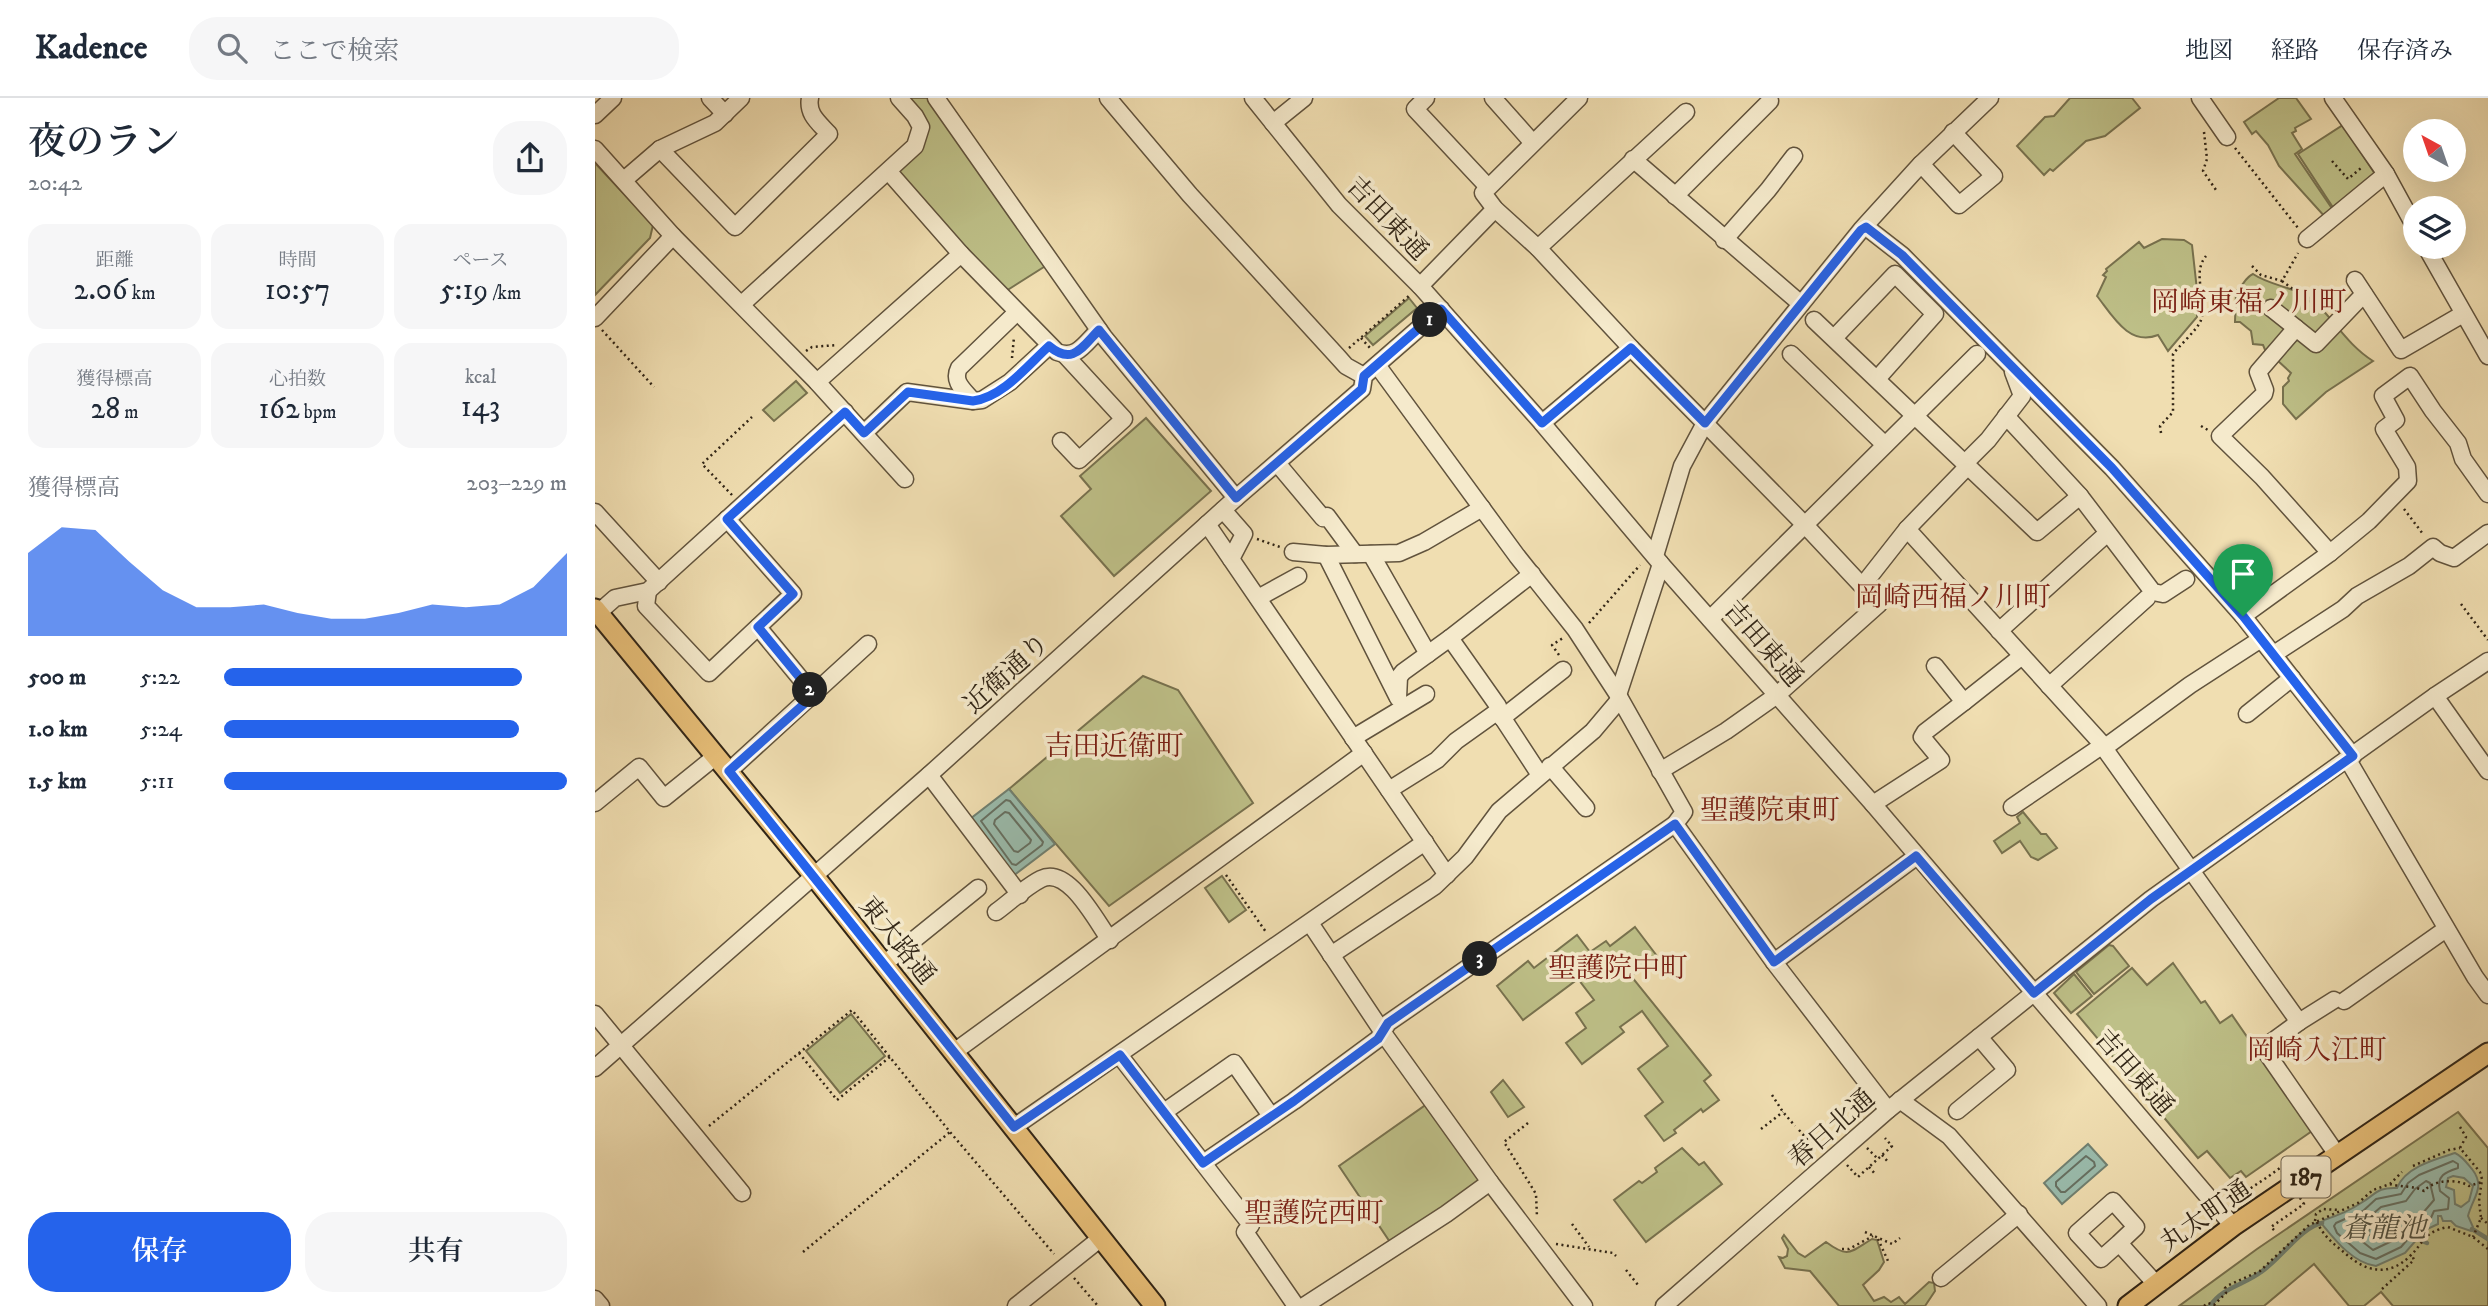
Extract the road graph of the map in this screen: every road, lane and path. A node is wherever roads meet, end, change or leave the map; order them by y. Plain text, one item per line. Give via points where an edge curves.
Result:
1 (613, 98) edge
2 (710, 98) edge
3 (741, 98) edge
4 (810, 98) edge
5 (899, 98) edge
6 (936, 98) edge
7 (1108, 98) edge
8 (1253, 98) edge
9 (1304, 98) edge
10 (1426, 98) edge
11 (1493, 98) edge
12 (1579, 98) edge
13 (1990, 98) edge
14 (2200, 98) edge
15 (2333, 98) edge
16 (1770, 101) dead end
17 (1686, 112) dead end
18 (725, 114) junction
19 (595, 115) edge
20 (1273, 123) junction
21 (1954, 132) junction
22 (2204, 134) dead end
23 (2227, 137) joint
24 (1533, 143) junction
25 (595, 149) edge
26 (660, 149) junction
27 (1794, 156) dead end
28 (2374, 157) junction
29 (1633, 159) junction
30 (2332, 161) dead end
31 (1921, 164) junction
32 (889, 172) junction
33 (2386, 174) junction
34 (624, 180) junction
35 (1488, 187) junction
36 (2216, 190) dead end
37 (1675, 196) junction
38 (2403, 205) edge
39 (1495, 209) junction
40 (1866, 227) junction
41 (673, 236) junction
42 (2307, 239) junction
43 (1724, 240) junction
44 (1538, 248) junction
45 (961, 254) junction
46 (2206, 256) dead end
47 (2433, 259) edge
48 (2252, 266) dead end
49 (2355, 280) dead end
50 (2282, 281) junction
51 (1420, 286) junction
52 (2364, 294) junction
53 (742, 304) junction
54 (1801, 304) junction
55 (2271, 308) dead end
56 (1441, 309) junction
57 (1017, 312) junction
58 (2463, 314) junction
59 (595, 320) edge
60 (1814, 320) dead end
61 (2335, 324) junction
62 (2296, 328) junction
63 (1099, 330) junction
64 (1360, 338) junction
65 (1833, 338) junction
66 (844, 345) dead end
67 (1049, 346) junction
68 (1631, 348) junction
69 (1791, 354) dead end
70 (1976, 354) dead end
71 (797, 355) dead end
72 (1066, 356) junction
73 (2488, 356) edge
74 (1338, 357) junction
75 (1374, 358) junction
76 (2010, 363) junction
77 (1364, 376) junction
78 (1877, 379) junction
79 (817, 382) junction
80 (1010, 382) junction
81 (653, 387) dead end
82 (973, 401) junction
83 (845, 412) junction
84 (1915, 415) junction
85 (2006, 416) junction
86 (752, 417) dead end
87 (1542, 423) junction
88 (1705, 423) junction
89 (864, 433) junction
90 (2161, 433) dead end
91 (1061, 441) dead end
92 (1885, 445) junction
93 (1277, 463) junction
94 (1966, 464) junction
95 (905, 479) dead end
96 (2488, 494) edge
97 (2393, 495) junction
98 (2080, 496) junction
99 (1236, 498) junction
100 (742, 505) junction
101 (1482, 508) junction
102 (1223, 510) junction
103 (595, 512) edge
104 (727, 519) junction
105 (1207, 524) junction
106 (1805, 525) junction
107 (1907, 529) junction
108 (2488, 533) edge
109 (1244, 534) junction
110 (2102, 538) dead end
111 (2433, 547) junction
112 (1293, 552) joint
113 (1363, 554) junction
114 (2330, 554) junction
115 (1326, 555) junction
116 (1656, 557) junction
117 (1231, 559) junction
118 (1532, 575) junction
119 (1298, 576) dead end
120 (2186, 579) dead end
121 (1863, 585) junction
122 (654, 587) junction
123 (1258, 598) junction
124 (2147, 598) dead end
125 (2461, 604) dead end
126 (596, 611) edge
127 (2243, 616) junction
128 (1710, 618) junction
129 (758, 627) junction
130 (1576, 631) junction
131 (1999, 631) junction
132 (1450, 638) junction
133 (2261, 639) junction
134 (2488, 640) edge
135 (869, 644) dead end
136 (1428, 654) junction
137 (2274, 654) junction
138 (2022, 656) junction
139 (2488, 661) edge
140 (1935, 666) dead end
141 (1563, 670) joint
142 (2292, 678) junction
143 (2049, 686) junction
144 (1426, 694) dead end
145 (814, 695) junction
146 (1777, 695) junction
147 (2435, 696) junction
148 (1619, 697) junction
149 (1964, 702) junction
150 (1400, 703) junction
151 (2247, 714) dead end
152 (1500, 715) junction
153 (1353, 738) junction
154 (2103, 746) junction
155 (1364, 753) junction
156 (2350, 758) junction
157 (722, 764) junction
158 (1545, 770) junction
159 (1660, 771) junction
160 (2488, 771) edge
161 (929, 775) junction
162 (1389, 790) junction
163 (595, 803) edge
164 (1873, 804) junction
165 (2012, 807) dead end
166 (1586, 808) dead end
167 (1675, 824) junction
168 (1425, 842) junction
169 (1916, 856) junction
170 (1216, 862) junction
171 (2192, 869) junction
172 (1447, 875) junction
173 (814, 876) junction
174 (978, 888) dead end
175 (1020, 895) junction
176 (996, 912) dead end
177 (1310, 923) junction
178 (2446, 929) junction
179 (1110, 940) junction
180 (1276, 946) junction
181 (1331, 955) junction
182 (1774, 962) junction
183 (884, 964) junction
184 (2487, 992) edge
185 (2034, 993) junction
186 (595, 1014) edge
187 (2299, 1022) junction
188 (1383, 1031) junction
189 (1979, 1037) junction
190 (621, 1046) junction
191 (954, 1052) junction
192 (800, 1053) junction
193 (2488, 1053) edge
194 (1120, 1055) junction
195 (890, 1057) junction
196 (595, 1068) edge
197 (1772, 1095) dead end
198 (1894, 1105) junction
199 (1957, 1111) dead end
200 (1164, 1112) junction
201 (1783, 1112) junction
202 (1271, 1116) junction
203 (1528, 1123) dead end
204 (1795, 1126) dead end
205 (1014, 1127) junction
206 (2460, 1127) dead end
207 (1761, 1129) dead end
208 (1799, 1130) dead end
209 (950, 1132) junction
210 (695, 1137) junction
211 (1885, 1138) dead end
212 (2461, 1148) junction
213 (1882, 1155) junction
214 (2338, 1156) junction
215 (1833, 1159) junction
216 (1203, 1163) junction
217 (1889, 1163) dead end
218 (2413, 1166) dead end
219 (1869, 1167) junction
220 (2402, 1172) dead end
221 (1876, 1175) dead end
222 (1490, 1182) junction
223 (2481, 1182) junction
224 (2390, 1184) junction
225 (2246, 1188) dead end
226 (742, 1194) dead end
227 (2314, 1209) dead end
228 (2339, 1210) junction
229 (2317, 1213) junction
230 (2019, 1214) junction
231 (2481, 1219) junction
232 (1537, 1222) dead end
233 (1571, 1223) dead end
234 (2317, 1223) junction
235 (2488, 1224) edge
236 (2233, 1226) junction
237 (2274, 1230) dead end
238 (1865, 1231) dead end
239 (1873, 1236) junction
240 (2473, 1236) junction
241 (1101, 1238) junction
242 (1547, 1238) dead end
243 (1878, 1238) junction
244 (1900, 1238) dead end
245 (2119, 1242) dead end
246 (1589, 1247) junction
247 (1842, 1249) dead end
248 (2488, 1249) edge
249 (803, 1252) dead end
250 (2412, 1255) junction
251 (1616, 1256) dead end
252 (1888, 1261) dead end
253 (1065, 1266) junction
254 (1626, 1270) dead end
255 (1941, 1278) dead end
256 (2155, 1283) junction
257 (1638, 1285) dead end
258 (2382, 1289) dead end
259 (595, 1299) edge
260 (601, 1306) edge
261 (1016, 1306) edge
262 (1098, 1306) edge
263 (1155, 1306) edge
264 (1296, 1306) edge
265 (1304, 1306) edge
266 (1584, 1306) edge
267 (1664, 1306) edge
268 (2098, 1306) edge
269 (2128, 1306) edge
270 (2204, 1306) edge

1 - 19 street
2 - 18 street
3 - 18 street
4 - 26 street via 809,109 829,134 735,227
5 - 32 street via 921,127 915,146
6 - 63 street
7 - 74 street
8 - 20 street, 吉田東通
9 - 20 street
10 - 35 street via 1415,108
11 - 24 street
12 - 24 street
13 - 21 street
14 - 23 street
15 - 28 street
16 - 37 street
17 - 29 street
18 - 26 street
20 - 51 street, 吉田東通 via 1339,205
21 - 31 street
21 - 31 street via 1994,176 1958,205
22 - 36 path via 2207,159 2203,170
23 - 42 path
24 - 35 street
25 - 34 street
26 - 34 street
27 - 43 street
28 - 30 path via 2348,179
28 - 33 street
29 - 37 street
29 - 44 street
31 - 40 street
32 - 45 street
32 - 53 street
33 - 38 street
33 - 42 street
34 - 41 street
35 - 39 street via 1483,193
37 - 43 street
39 - 44 street
39 - 51 street
40 - 54 street
40 - 76 street via 1902,255
41 - 53 street
41 - 59 street
42 - 50 path
43 - 54 street
44 - 68 street
45 - 57 street
45 - 79 street
46 - 90 path via 2199,270 2201,321 2173,354 2173,412 2160,426
47 - 58 street
48 - 50 path via 2261,275
49 - 52 street
50 - 61 path
51 - 56 street, 吉田東通
51 - 64 path
52 - 58 street via 2401,350
52 - 61 street
53 - 79 street
54 - 88 street
55 - 62 street
56 - 75 street, 近衛通り
56 - 87 street, 吉田東通
57 - 67 street
57 - 80 path
57 - 82 street via 955,375
58 - 73 street
59 - 81 path
60 - 65 street
61 - 62 street via 2316,344
62 - 114 street via 2257,372 2265,394 2220,436
63 - 72 street via 1073,355
63 - 99 street
64 - 74 path
64 - 75 path
65 - 78 street
65 - 78 street via 1895,274 1935,314
66 - 71 path via 812,347
67 - 72 street
67 - 80 street
68 - 87 street
68 - 88 street
69 - 92 street
70 - 84 street
72 - 91 street via 1124,419 1079,460
74 - 77 street
75 - 77 street, 近衛通り
75 - 101 street
76 - 85 street via 2022,393
76 - 127 street via 2112,468
77 - 93 street, 近衛通り via 1362,389
78 - 84 street
79 - 83 street
80 - 82 street via 990,397
82 - 89 street via 908,392
83 - 89 street
83 - 100 street
84 - 92 street
84 - 94 street
85 - 94 street
85 - 98 street
86 - 100 path via 702,464
87 - 116 street, 吉田東通
88 - 106 street
88 - 116 street via 1682,467
89 - 95 street
92 - 106 street
93 - 99 street, 近衛通り
93 - 113 street via 1323,518 1327,516
94 - 98 street via 2038,532
94 - 107 street
96 - 97 street via 2410,376 2383,396 2396,420 2384,429 2409,474
97 - 111 path
97 - 114 street
98 - 120 street via 2153,592 2163,594
99 - 102 street, 近衛通り
100 - 104 street
101 - 113 street via 1407,551
101 - 118 street
102 - 105 street, 近衛通り
102 - 109 street
103 - 122 street
104 - 122 street
104 - 129 street via 793,594
105 - 117 street
105 - 161 street, 近衛通り
106 - 121 street
106 - 128 street
107 - 121 street
107 - 131 street
108 - 111 street via 2454,558
109 - 112 path
109 - 117 street
110 - 131 street
111 - 137 street
112 - 115 street
113 - 115 street
113 - 136 street
114 - 127 street
115 - 150 street
116 - 128 street, 吉田東通
116 - 130 path
116 - 148 street
117 - 123 street
118 - 130 street
118 - 132 street
119 - 123 street
121 - 146 street via 1879,604
122 - 126 street via 615,598
122 - 129 street via 646,606 709,673
123 - 153 street
124 - 143 street
125 - 134 path
126 - 157 main road, 東大路通
127 - 133 street
128 - 146 street, 吉田東通
129 - 145 street
130 - 141 path via 1552,645 1566,665
130 - 148 street
131 - 138 street
132 - 136 street
132 - 152 street
133 - 137 street
133 - 154 street
135 - 145 street
136 - 150 street via 1399,677
137 - 142 street
138 - 143 street
138 - 149 street
139 - 147 street, 春日北通
140 - 149 street
141 - 152 street
142 - 151 street
142 - 156 street
143 - 154 street
144 - 150 street
145 - 157 street
146 - 159 street
146 - 164 street, 吉田東通
147 - 156 street, 春日北通
147 - 160 street
148 - 158 street via 1593,731
148 - 159 street
149 - 164 street via 1921,737 1941,760
150 - 153 street
152 - 158 street
152 - 162 street
153 - 155 street
154 - 165 street
154 - 171 street
155 - 162 street
155 - 170 street
156 - 171 street, 春日北通
156 - 178 street
157 - 163 street via 664,798 639,767
157 - 173 main road, 東大路通
158 - 166 street
158 - 172 street via 1499,811
159 - 167 street via 1684,812
161 - 173 street, 近衛通り
161 - 175 street
162 - 168 street
164 - 169 street, 吉田東通
167 - 182 street
167 - 188 street via 1388,1023
168 - 172 street
168 - 177 street
169 - 182 street
169 - 185 street, 吉田東通
170 - 179 street
170 - 180 path
171 - 185 street, 春日北通
171 - 187 street
172 - 181 street
173 - 183 main road, 東大路通
173 - 190 street, 近衛通り
174 - 183 street
175 - 176 street
175 - 179 street via 1042,878 1064,879
177 - 180 street
177 - 181 street
178 - 184 street
178 - 187 street
179 - 191 street
180 - 194 street
181 - 188 street
182 - 198 street
183 - 191 main road, 東大路通
185 - 189 street, 春日北通
185 - 236 street, 吉田東通
186 - 190 street
187 - 214 street via 2269,1044 2266,1052
188 - 202 street
188 - 222 street
189 - 198 street, 春日北通
189 - 199 street via 2007,1070
190 - 196 street, 近衛通り
190 - 210 street
191 - 205 main road, 東大路通
192 - 195 path via 852,1010
192 - 195 path via 837,1100
192 - 210 path
193 - 214 main road, 丸太町通 / 187
194 - 200 street
194 - 205 street
195 - 209 path
197 - 201 path
198 - 215 street, 春日北通
198 - 230 street via 1949,1136
200 - 202 street via 1234,1063
200 - 216 street
201 - 204 path
201 - 207 path
202 - 216 street
203 - 232 path via 1504,1142 1536,1194
205 - 241 main road, 東大路通
206 - 212 path via 2467,1137
208 - 215 path
209 - 249 path
209 - 253 path
210 - 226 street
211 - 213 path via 1892,1146
212 - 218 path
212 - 223 path via 2480,1172
213 - 217 path
213 - 219 path
214 - 236 main road, 丸太町通 / 187
215 - 219 path via 1858,1177
215 - 267 street, 春日北通
216 - 264 street via 1251,1225 1245,1232
219 - 221 path
220 - 224 path
222 - 265 street
222 - 266 street
223 - 224 path via 2433,1184 2424,1191
223 - 231 path
224 - 228 path
225 - 237 path, bridge via 2280,1168 2304,1204 2271,1227
227 - 229 path
228 - 229 path
228 - 234 path
229 - 234 path
230 - 255 street
230 - 268 street
231 - 235 path
231 - 240 path
233 - 246 path
234 - 250 path via 2329,1240 2368,1269 2379,1271
234 - 270 path via 2260,1271 2229,1285 2212,1304
236 - 256 main road, 丸太町通 / 187
238 - 239 path
239 - 243 path
239 - 247 path
240 - 248 path
240 - 250 path via 2448,1227 2437,1230
241 - 253 street
241 - 263 main road, 東大路通
242 - 246 path via 1556,1244
243 - 244 path via 1892,1244
243 - 252 path
245 - 256 street
246 - 251 path
250 - 258 path via 2413,1260
253 - 261 street
253 - 262 path
254 - 257 path
256 - 269 main road, 丸太町通 / 187
259 - 260 street

